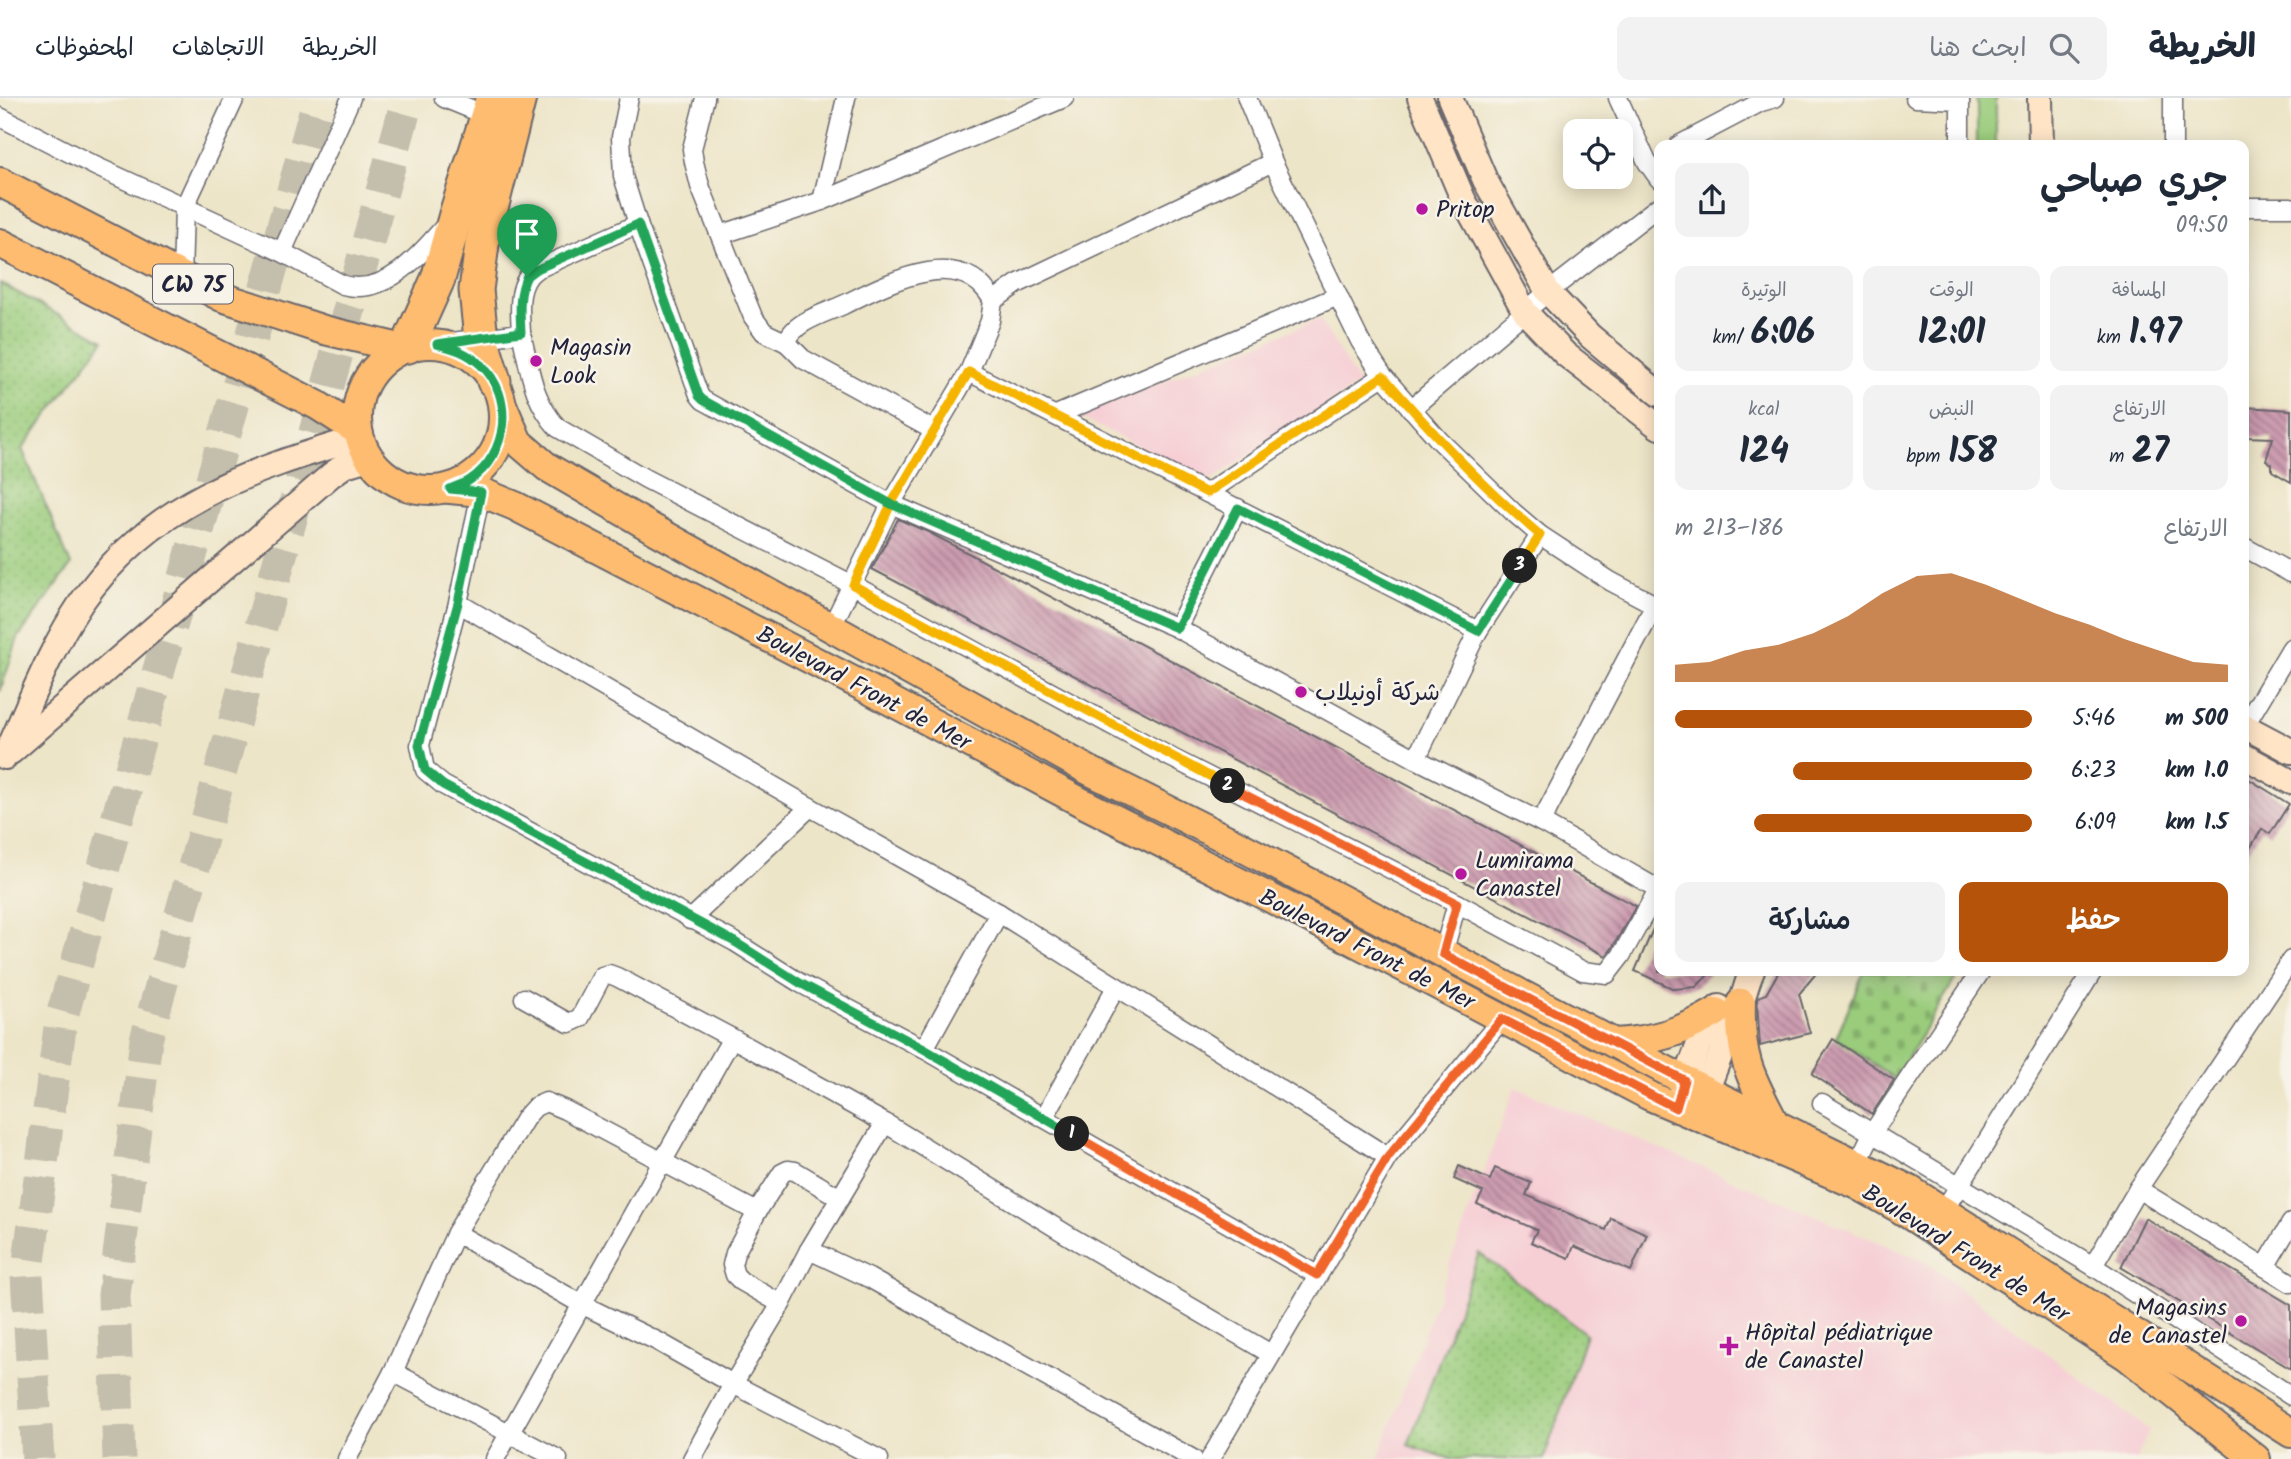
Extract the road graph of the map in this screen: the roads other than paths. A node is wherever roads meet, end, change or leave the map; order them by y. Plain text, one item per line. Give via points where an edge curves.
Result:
1 (235, 98) edge
2 (351, 98) edge
3 (444, 98) edge
4 (519, 98) edge
5 (629, 98) edge
6 (705, 98) edge
7 (846, 98) edge
8 (1063, 98) edge
9 (1247, 98) edge
10 (1419, 98) edge
11 (1450, 98) edge
12 (1618, 98) edge
13 (1775, 98) edge
14 (1915, 98) edge
15 (2040, 98) edge
16 (2173, 98) edge
17 (1960, 99) edge
18 (491, 107) edge
19 (0, 117) edge
20 (1688, 140) edge
21 (1960, 140) edge
22 (2041, 140) edge
23 (2173, 140) edge
24 (1653, 159) edge
25 (1273, 162) junction
26 (0, 182) edge
27 (822, 201) junction
28 (2249, 207) edge
29 (2291, 207) edge
30 (184, 208) junction
31 (1654, 210) edge
32 (457, 211) junction
33 (638, 224) junction
34 (720, 235) junction
35 (0, 243) edge
36 (282, 252) junction
37 (182, 278) junction
38 (1548, 292) junction
39 (1338, 296) junction
40 (993, 301) junction
41 (1525, 312) junction
42 (521, 332) junction
43 (481, 339) junction
44 (787, 343) junction
45 (415, 346) junction
46 (969, 372) junction
47 (1383, 376) junction
48 (1654, 390) edge
49 (499, 394) junction
50 (1411, 409) junction
51 (1056, 415) junction
52 (1654, 423) edge
53 (935, 431) junction
54 (362, 442) junction
55 (450, 489) junction
56 (481, 492) junction
57 (1207, 493) junction
58 (891, 504) junction
59 (1238, 508) junction
60 (1540, 535) junction
61 (2249, 550) edge
62 (2291, 573) edge
63 (853, 585) junction
64 (458, 603) junction
65 (1654, 604) edge
66 (1654, 612) edge
67 (831, 628) junction
68 (1177, 628) junction
69 (1478, 631) junction
70 (2291, 648) edge
71 (2249, 719) edge
72 (2249, 730) edge
73 (2291, 751) edge
74 (3, 759) edge
75 (1416, 759) junction
76 (2249, 759) edge
77 (2291, 782) edge
78 (810, 807) junction
79 (1541, 822) junction
80 (1654, 885) edge
81 (1654, 897) edge
82 (1457, 903) junction
83 (999, 913) junction
84 (691, 920) junction
85 (1443, 954) junction
86 (2291, 960) edge
87 (1978, 976) edge
88 (2090, 976) edge
89 (1116, 987) junction
90 (1739, 992) edge
91 (524, 998) dead end
92 (1502, 1019) junction
93 (732, 1038) junction
94 (1614, 1043) junction
95 (924, 1049) junction
96 (1695, 1086) junction
97 (1822, 1103) dead end
98 (1687, 1113) junction
99 (1044, 1118) junction
100 (1738, 1121) junction
101 (885, 1123) junction
102 (1776, 1126) junction
103 (1872, 1132) junction
104 (1388, 1157) junction
105 (663, 1162) junction
106 (1857, 1164) junction
107 (2138, 1189) junction
108 (840, 1198) junction
109 (1951, 1199) junction
110 (757, 1212) junction
111 (2291, 1223) edge
112 (456, 1233) junction
113 (809, 1250) junction
114 (2092, 1266) junction
115 (2265, 1268) junction
116 (1317, 1275) junction
117 (2291, 1283) edge
118 (781, 1304) junction
119 (583, 1305) junction
120 (1271, 1354) junction
121 (393, 1372) junction
122 (733, 1384) junction
123 (2291, 1396) edge
124 (510, 1432) junction
125 (2291, 1433) edge
126 (347, 1459) edge
127 (495, 1459) edge
128 (558, 1459) edge
129 (692, 1459) edge
130 (879, 1459) edge
131 (1193, 1459) edge
132 (1210, 1459) edge
133 (2256, 1459) edge

1 - 30 street
2 - 36 street
3 - 18 street
4 - 43 highway via 482,244 476,290
5 - 33 street via 621,158
6 - 34 street via 692,149 700,186
7 - 27 street
8 - 27 street
9 - 25 street
10 - 41 main road via 1463,199
11 - 38 main road via 1485,180
12 - 24 street
13 - 20 street
14 - 17 street
15 - 22 main road
16 - 23 street
17 - 21 street
18 - 32 highway
19 - 30 street
25 - 39 street
25 - 40 street via 1017,284
26 - 37 main road, CW 75
27 - 34 street
28 - 29 street
30 - 36 street
30 - 37 street
31 - 38 street
32 - 36 street via 400,271 364,288 343,285
32 - 45 highway
33 - 42 street via 527,276 522,285
33 - 58 street via 699,396
34 - 44 street via 753,317 764,332
35 - 54 main road via 317,405
37 - 45 main road, CW 75 via 222,298 324,330
38 - 41 street
38 - 48 main road via 1590,336
39 - 47 street
39 - 51 street
40 - 44 street via 984,286 968,275 941,271 915,275 887,283 805,323 792,331
40 - 46 street via 990,321
41 - 50 street
41 - 52 main road via 1565,354
42 - 43 street
42 - 63 street via 536,397 558,428 646,480
43 - 45 street
43 - 49 highway
44 - 53 street via 803,359
45 - 49 main road via 454,348 470,356 484,367
45 - 54 main road via 378,365 364,384 357,407
46 - 51 street
46 - 53 street
47 - 50 street
47 - 57 street
49 - 55 main road via 503,428 497,449 485,467
49 - 67 main road via 518,442 547,467
50 - 60 street
51 - 57 street
53 - 58 street
54 - 55 main road via 380,472 396,483 413,489
54 - 74 main road via 345,465
54 - 74 main road via 309,452 200,496 127,549 81,603 64,631
55 - 56 main road, Boulevard Front de Mer
56 - 64 street
56 - 92 main road, Boulevard Front de Mer
57 - 59 street
58 - 63 street
58 - 68 street
59 - 68 street
59 - 69 street
60 - 65 street
60 - 69 street
61 - 62 street
63 - 67 street
63 - 82 street via 1172,758
64 - 78 street
64 - 84 street via 419,745 425,770 443,785
66 - 79 street
67 - 85 main road via 1090,771
68 - 75 street
69 - 75 street
70 - 71 street
72 - 73 main road
75 - 79 street
76 - 77 main road
78 - 83 street
78 - 84 street
79 - 80 street
81 - 82 street via 1607,974 1583,971
82 - 85 street
83 - 89 street
83 - 95 street
84 - 95 street
85 - 94 main road
86 - 107 street
87 - 103 street
88 - 109 street
89 - 99 street
89 - 104 street
90 - 94 main road via 1698,1023 1657,1038
90 - 96 main road
90 - 102 main road via 1745,1059
91 - 93 street via 566,1023 573,1022 600,979 609,974
92 - 98 main road, Boulevard Front de Mer
92 - 104 street
93 - 101 street
93 - 105 street
94 - 96 main road
95 - 99 street
96 - 98 main road
96 - 100 main road
97 - 103 street
98 - 100 main road, Boulevard Front de Mer
99 - 116 street
100 - 102 main road
100 - 133 main road, Boulevard Front de Mer via 1930,1227 2126,1356
101 - 108 street
101 - 120 street
102 - 106 main road
103 - 106 street
103 - 109 street
104 - 116 street
105 - 110 street
105 - 112 street via 546,1102 526,1117
105 - 119 street
106 - 109 main road via 1910,1189
107 - 114 street
107 - 115 street
108 - 110 street via 788,1170
108 - 113 street
109 - 114 street
109 - 125 main road
110 - 118 street via 732,1265 741,1281
111 - 115 street
112 - 119 street
112 - 121 street
113 - 118 street
113 - 131 street via 869,1278
114 - 123 street
115 - 117 street
116 - 120 street
118 - 122 street
119 - 122 street
119 - 124 street
120 - 132 street
121 - 124 street
121 - 126 street
122 - 129 street
122 - 130 street
124 - 127 street
124 - 128 street

